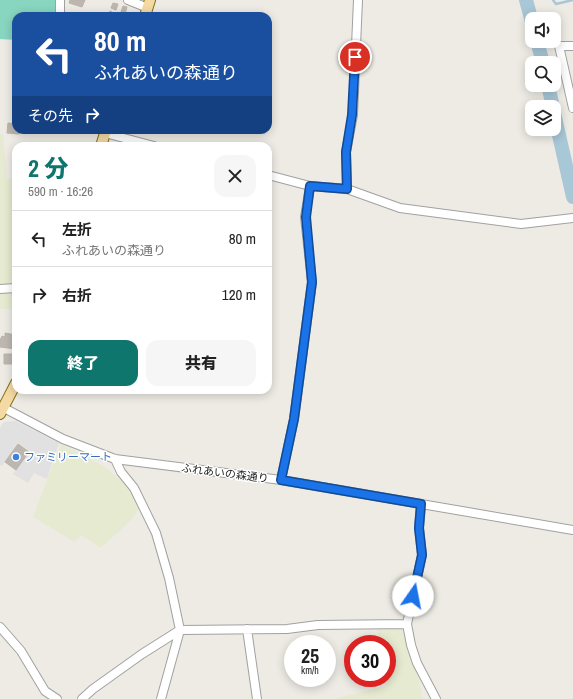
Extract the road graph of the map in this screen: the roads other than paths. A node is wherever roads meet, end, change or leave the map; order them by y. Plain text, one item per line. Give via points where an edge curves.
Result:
1 (60, 0) edge
2 (128, 0) edge
3 (358, 0) edge
4 (148, 8) edge
5 (60, 12) edge
6 (573, 46) edge
7 (570, 81) edge
8 (573, 108) edge
9 (113, 134) edge
10 (140, 142) edge
11 (272, 176) edge
12 (310, 186) junction
13 (347, 189) junction
14 (569, 219) edge
15 (12, 288) edge
16 (0, 289) edge
17 (12, 391) edge
18 (2, 411) edge
19 (115, 459) junction
20 (281, 480) junction
21 (421, 504) junction
22 (573, 530) edge
23 (407, 624) junction
24 (0, 627) edge
25 (247, 629) junction
26 (180, 630) junction
27 (57, 699) edge
28 (82, 699) edge
29 (161, 699) edge
30 (257, 699) edge
31 (436, 699) edge

1 - 5 street
2 - 4 street
3 - 13 street via 352,115 346,152
6 - 7 street via 559,46
7 - 8 street
9 - 10 street
11 - 12 street
12 - 13 street
12 - 20 street via 306,217 312,282 294,419
13 - 14 street via 400,208 521,224
15 - 16 street
17 - 18 main road
18 - 19 street, ふれあいの森通り
19 - 20 street, ふれあいの森通り
19 - 26 street via 121,472 134,488 156,533
20 - 21 street, ふれあいの森通り
21 - 22 street, ふれあいの森通り
21 - 23 street via 419,528 422,555
23 - 25 street
23 - 31 street via 416,663
24 - 27 street via 21,651 46,691
25 - 26 street
25 - 30 street
26 - 28 street via 142,654
26 - 29 street

